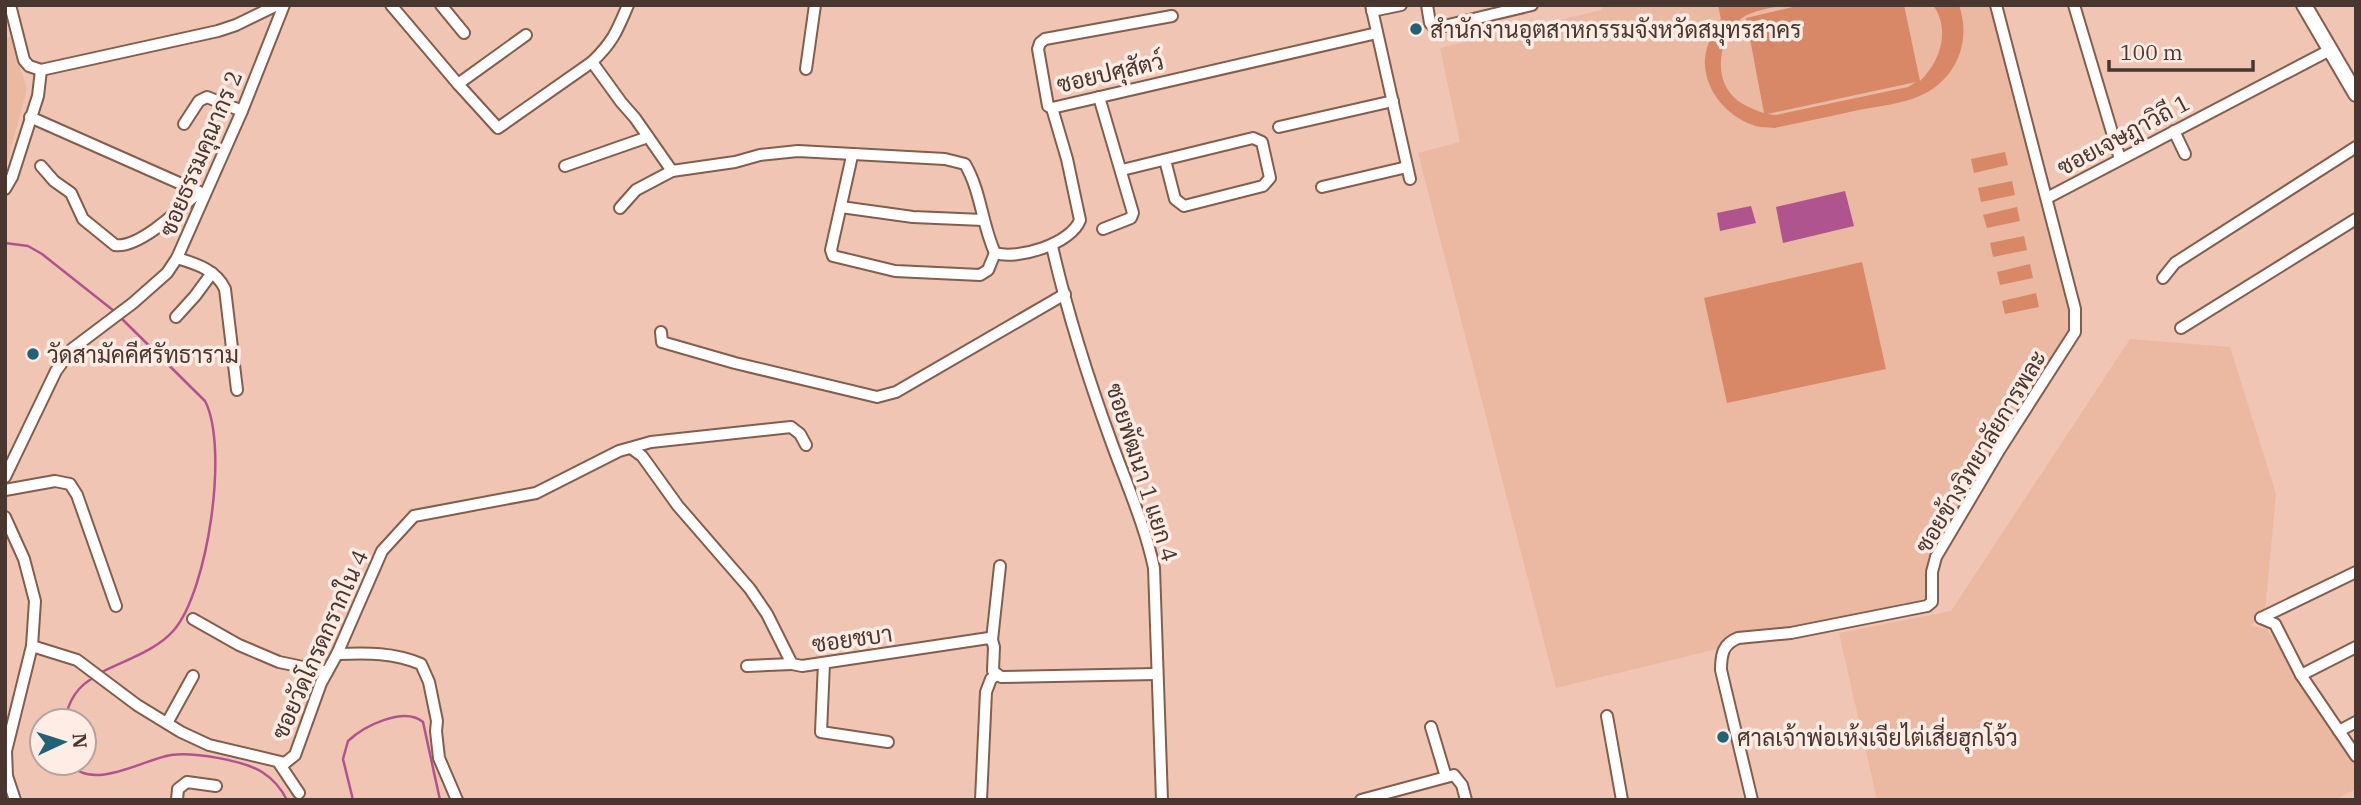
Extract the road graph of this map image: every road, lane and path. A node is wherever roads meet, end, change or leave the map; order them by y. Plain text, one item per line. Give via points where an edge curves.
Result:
1 (10, 5) edge
2 (276, 5) edge
3 (284, 5) edge
4 (391, 5) edge
5 (441, 5) edge
6 (628, 5) edge
7 (815, 5) edge
8 (1401, 5) edge
9 (1427, 5) edge
10 (1532, 5) edge
11 (1997, 5) edge
12 (2074, 5) edge
13 (2304, 5) edge
14 (1371, 8) edge
15 (1172, 16) dead end
16 (464, 33) dead end
17 (1377, 33) junction
18 (526, 35) dead end
19 (2330, 50) junction
20 (592, 62) junction
21 (806, 69) dead end
22 (41, 70) junction
23 (457, 84) junction
24 (2356, 94) edge
25 (1099, 97) junction
26 (1393, 101) junction
27 (1052, 108) junction
28 (242, 111) junction
29 (30, 117) junction
30 (184, 124) dead end
31 (1279, 127) dead end
32 (2174, 131) junction
33 (648, 137) junction
34 (2356, 147) edge
35 (2185, 154) dead end
36 (852, 156) junction
37 (2120, 159) junction
38 (1165, 160) junction
39 (41, 166) dead end
40 (565, 166) dead end
41 (1407, 167) junction
42 (1122, 170) junction
43 (672, 171) junction
44 (1410, 179) dead end
45 (1322, 187) dead end
46 (5, 189) edge
47 (202, 193) junction
48 (2047, 198) junction
49 (841, 207) junction
50 (620, 208) dead end
51 (2356, 219) edge
52 (983, 220) junction
53 (1103, 229) dead end
54 (1052, 246) junction
55 (995, 253) junction
56 (177, 258) junction
57 (212, 273) junction
58 (2163, 278) dead end
59 (1065, 294) junction
60 (176, 317) dead end
61 (2181, 328) dead end
62 (661, 332) dead end
63 (237, 390) dead end
64 (806, 445) dead end
65 (632, 447) junction
66 (5, 477) edge
67 (5, 490) edge
68 (5, 517) edge
69 (1000, 566) dead end
70 (2356, 572) edge
71 (116, 606) dead end
72 (193, 619) dead end
73 (992, 640) junction
74 (32, 646) junction
75 (2356, 647) edge
76 (337, 654) junction
77 (824, 663) junction
78 (792, 664) junction
79 (747, 666) dead end
80 (327, 672) junction
81 (1156, 674) junction
82 (996, 675) junction
83 (2301, 675) junction
84 (193, 676) dead end
85 (1607, 716) dead end
86 (2356, 722) edge
87 (167, 723) junction
88 (9, 725) edge
89 (1431, 727) dead end
90 (2339, 731) junction
91 (888, 742) dead end
92 (2356, 756) edge
93 (279, 763) junction
94 (1446, 777) junction
95 (216, 786) dead end
96 (299, 793) dead end
97 (15, 800) edge
98 (177, 800) edge
99 (457, 800) edge
100 (981, 800) edge
101 (1162, 800) edge
102 (1361, 800) edge
103 (1466, 800) edge
104 (1622, 800) edge
105 (1752, 800) edge

1 - 22 street via 24,60
2 - 22 street via 218,31
3 - 28 street, ซอยธรรมคุณากร 2
4 - 23 street
5 - 16 street
6 - 20 street via 611,44
7 - 21 street
8 - 14 street
9 - 10 street via 1434,27
11 - 48 street, ซอยข้างวิทยาลัยการพละ
12 - 37 street
13 - 19 street
14 - 17 street
15 - 27 street, ซอยปศุสัตว์ via 1045,39 1038,49 1045,102
17 - 25 street, ซอยปศุสัตว์
17 - 26 street
18 - 23 street
19 - 24 street
19 - 32 street, ซอยเจษฎาวิถี 1
20 - 23 street via 498,128
20 - 33 street
22 - 29 street
25 - 27 street, ซอยปศุสัตว์
25 - 42 street
26 - 31 street
26 - 41 street
27 - 54 street via 1080,220 1070,235
28 - 30 street via 207,97
28 - 47 street, ซอยธรรมคุณากร 2
29 - 46 street
29 - 47 street
32 - 35 street
32 - 37 street, ซอยเจษฎาวิถี 1
33 - 40 street
33 - 43 street
34 - 58 street via 2175,263
36 - 43 street via 798,151
36 - 49 street
36 - 52 street via 946,159 965,164
37 - 48 street, ซอยเจษฎาวิถี 1
38 - 38 street via 1175,199 1184,206 1264,186 1270,178 1259,139
38 - 42 street
39 - 47 street via 71,193 83,219 115,245 144,236
41 - 44 street
41 - 45 street
42 - 53 street via 1133,213
43 - 50 street via 636,190
47 - 56 street, ซอยธรรมคุณากร 2
48 - 105 street, ซอยข้างวิทยาลัยการพละ via 2075,309 2075,332 1937,557 1931,602 1791,633 1738,638 1724,648 1721,670
49 - 52 street
49 - 55 street via 831,250 838,259 895,271 980,275 988,270
51 - 61 street
52 - 55 street
54 - 55 street via 1003,256
54 - 59 street, ซอยพัฒนา 1 แยก 4
56 - 57 street
56 - 66 street, ซอยธรรมคุณากร 2 via 133,303 72,349 56,371
57 - 60 street
57 - 63 street via 225,289
59 - 62 street via 895,392 877,397 662,342
59 - 81 street, ซอยพัฒนา 1 แยก 4 via 1151,555
64 - 65 street, ซอยวัดโกรดกรากใน 4 via 791,427
65 - 76 street, ซอยวัดโกรดกรากใน 4 via 536,493 414,516 382,551
65 - 78 street, ซอยชบา via 750,589
67 - 71 street via 55,481 70,484
68 - 74 street via 32,586
69 - 73 street
70 - 83 street via 2261,618 2274,624
72 - 80 street via 279,662
73 - 77 street, ซอยชบา
73 - 82 street
74 - 87 street, ซอยวัดโกรดกรากใน 4 via 77,660
74 - 88 street
75 - 83 street
76 - 80 street, ซอยวัดโกรดกรากใน 4
76 - 99 street via 386,654 421,664 437,721 439,758
77 - 78 street, ซอยชบา
77 - 91 street via 821,732
78 - 79 street
80 - 93 street, ซอยวัดโกรดกรากใน 4 via 295,755
81 - 82 street
81 - 101 street, ซอยพัฒนา 1 แยก 4
82 - 100 street via 986,692
83 - 90 street
84 - 87 street
85 - 104 street
86 - 90 street
87 - 93 street, ซอยวัดโกรดกรากใน 4 via 209,745
88 - 97 street via 6,766
89 - 94 street
90 - 92 street
93 - 96 street
94 - 102 street
94 - 103 street via 1458,779
95 - 98 street via 187,782 178,789

